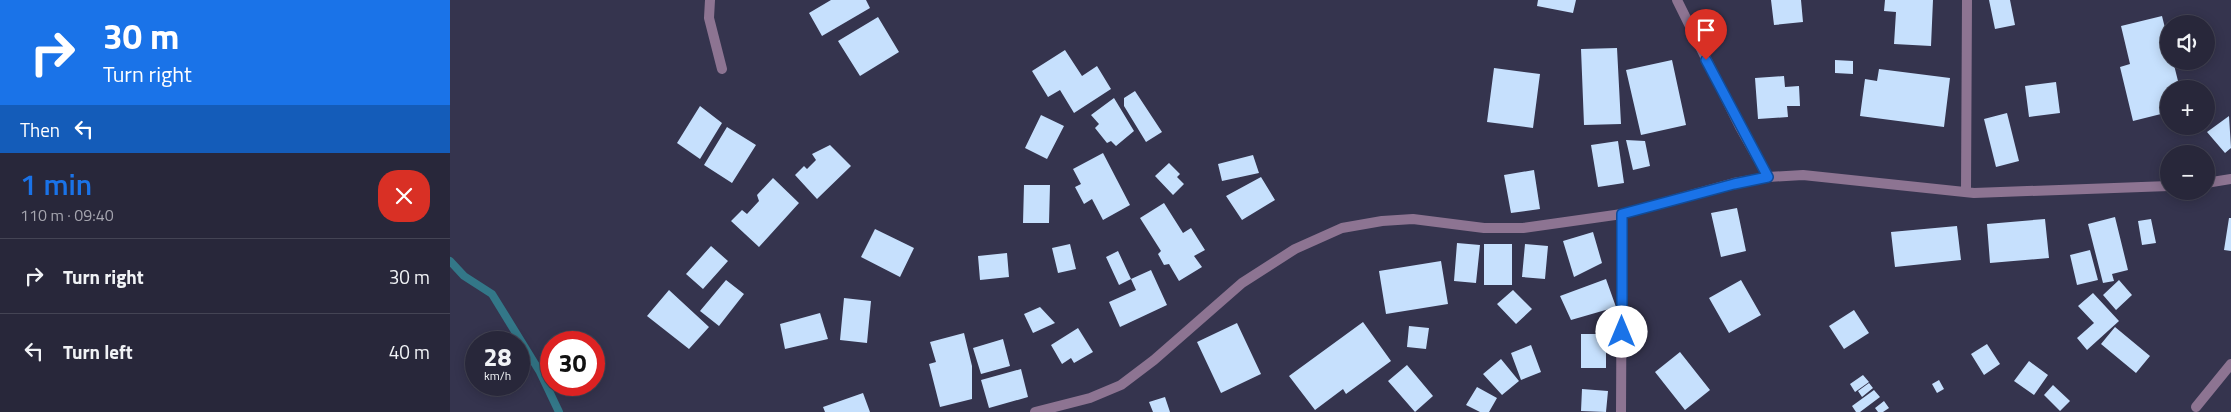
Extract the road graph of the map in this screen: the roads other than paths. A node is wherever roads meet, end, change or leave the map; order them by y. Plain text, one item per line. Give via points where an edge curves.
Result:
1 (710, 0) edge
2 (1677, 0) edge
3 (1967, 0) edge
4 (722, 69) dead end
5 (1768, 177) junction
6 (2231, 179) edge
7 (2215, 182) edge
8 (2160, 186) edge
9 (1966, 192) junction
10 (1622, 214) junction
11 (2231, 364) edge
12 (2196, 407) dead end
13 (1035, 412) edge
14 (1621, 412) edge

1 - 4 street via 709,18
2 - 5 street
3 - 9 street
5 - 9 street via 1803,175
5 - 10 street
6 - 7 street
8 - 9 street
10 - 13 street via 1523,228 1484,228 1414,219 1342,228 1295,249 1242,283 1121,385 1090,398
10 - 14 street
11 - 12 street

